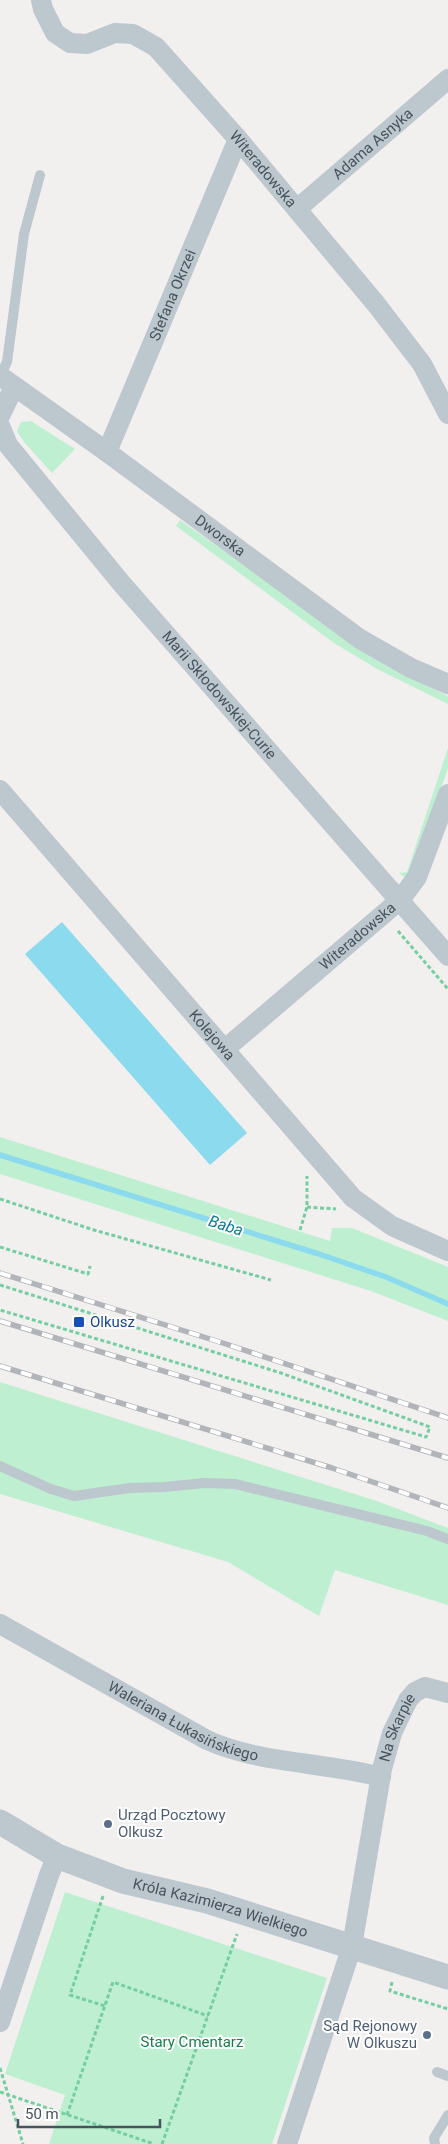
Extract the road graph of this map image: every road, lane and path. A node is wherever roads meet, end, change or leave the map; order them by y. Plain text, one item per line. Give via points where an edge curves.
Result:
1 (41, 0) edge
2 (448, 79) edge
3 (238, 139) junction
4 (40, 175) dead end
5 (297, 209) junction
6 (5, 380) edge
7 (448, 414) edge
8 (0, 416) edge
9 (0, 426) edge
10 (107, 452) junction
11 (448, 684) edge
12 (0, 790) edge
13 (448, 794) edge
14 (400, 900) junction
15 (398, 931) dead end
16 (448, 956) edge
17 (448, 989) edge
18 (225, 1049) junction
19 (308, 1145) junction
20 (0, 1199) edge
21 (300, 1230) dead end
22 (0, 1247) edge
23 (448, 1251) edge
24 (90, 1266) dead end
25 (271, 1280) dead end
26 (0, 1285) edge
27 (0, 1310) edge
28 (0, 1466) edge
29 (448, 1539) edge
30 (0, 1624) edge
31 (448, 1693) edge
32 (382, 1773) junction
33 (0, 1822) edge
34 (57, 1856) junction
35 (104, 1894) dead end
36 (237, 1934) dead end
37 (352, 1946) junction
38 (448, 1976) edge
39 (394, 1977) dead end
40 (105, 2006) junction
41 (448, 2009) edge
42 (208, 2016) junction
43 (0, 2022) edge
44 (0, 2068) edge
45 (436, 2072) dead end
46 (448, 2076) edge
47 (0, 2092) edge
48 (6, 2094) junction
49 (67, 2115) junction
50 (448, 2115) edge
51 (23, 2144) edge
52 (154, 2144) edge
53 (162, 2144) edge
54 (287, 2144) edge
55 (436, 2144) edge

1 - 3 street, Witeradowska via 54,33 70,43 87,44 115,33 133,34 156,47
2 - 5 street, Adama Asnyka
3 - 5 street, Witeradowska
3 - 10 street, Stefana Okrzei
4 - 6 lane via 24,234
5 - 7 street, Witeradowska via 422,364
6 - 8 street
6 - 10 street, Dworska
9 - 14 street, Marii Skłodowskiej-Curie via 8,445 122,584
10 - 11 street, Dworska via 360,639 411,668
12 - 18 street, Kolejowa
13 - 14 street, Witeradowska via 417,877
14 - 16 street, Marii Skłodowskiej-Curie
14 - 18 street, Witeradowska
15 - 17 path
18 - 19 street, Kolejowa
19 - 21 path via 307,1207
19 - 23 street, Kolejowa via 353,1198 392,1226
20 - 25 path via 94,1230
22 - 24 path via 88,1274
26 - 27 path via 273,1370 430,1427 426,1438
28 - 29 lane via 74,1496 130,1488 235,1484
30 - 32 street, Waleriana Łukasińskiego via 227,1749
31 - 32 street, Na Skarpie via 425,1687 408,1700 392,1733
32 - 37 street
33 - 34 street, Króla Kazimierza Wielkiego
34 - 37 street, Króla Kazimierza Wielkiego via 123,1881 207,1901
34 - 43 street
35 - 40 path via 70,1995
36 - 42 path
37 - 38 street, Króla Kazimierza Wielkiego
37 - 54 street
39 - 41 path via 390,1990
40 - 42 path via 114,1982
40 - 49 path
42 - 53 path
44 - 48 path
45 - 46 lane
47 - 48 path
48 - 49 path
48 - 51 path
49 - 52 path
50 - 55 lane via 434,2138

